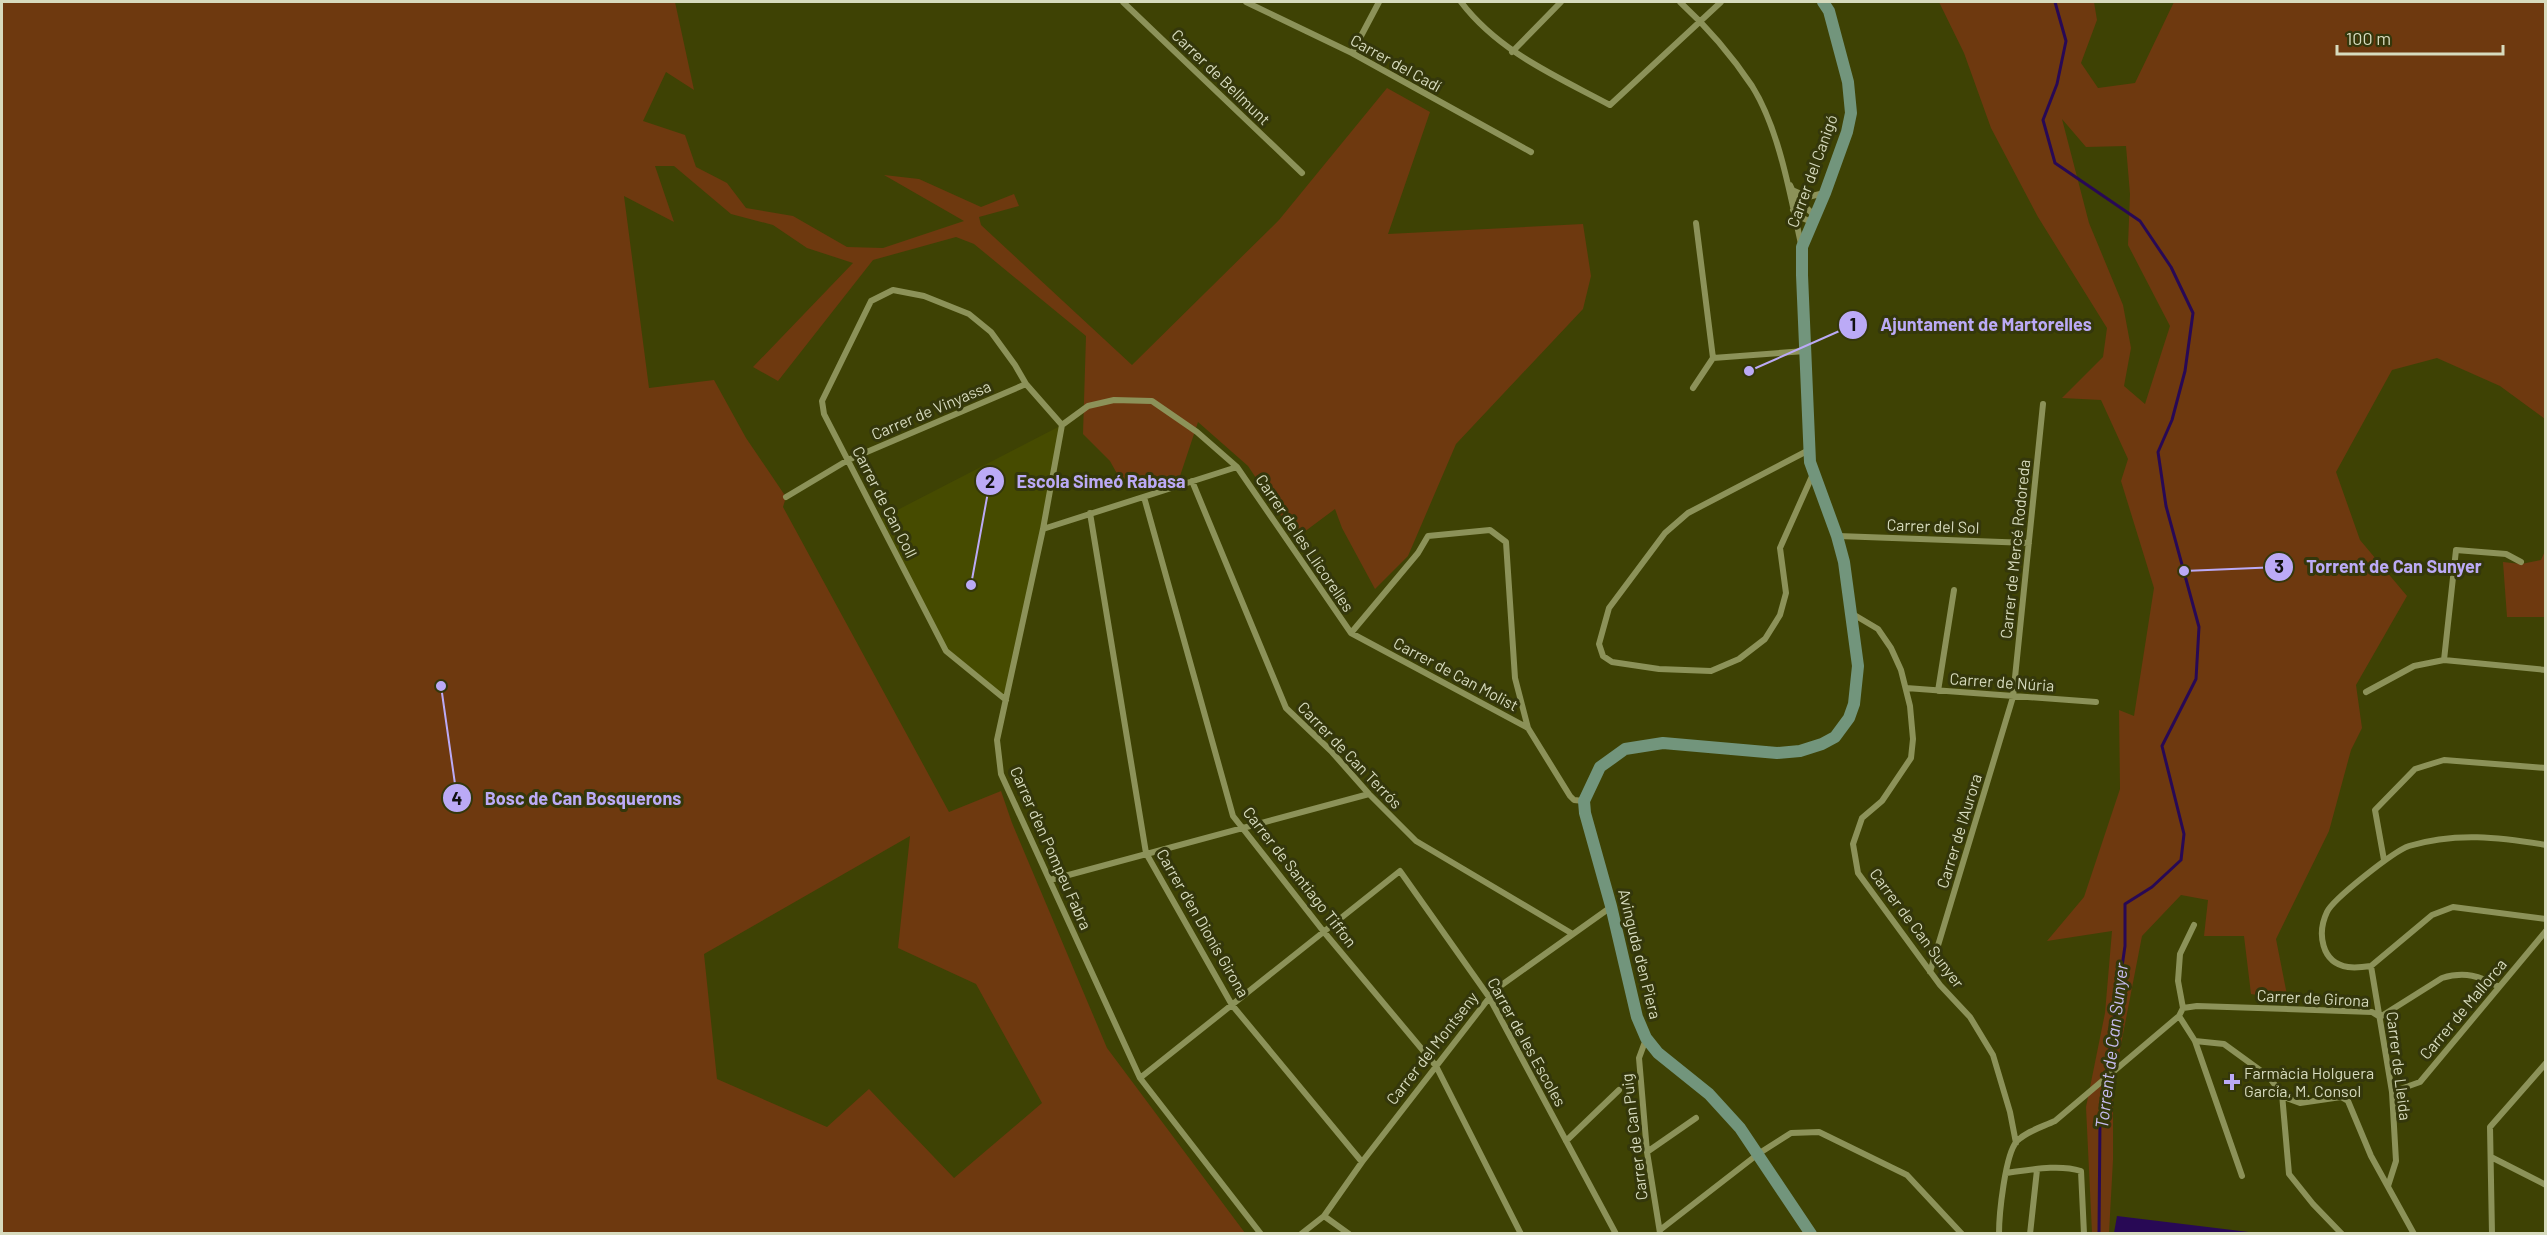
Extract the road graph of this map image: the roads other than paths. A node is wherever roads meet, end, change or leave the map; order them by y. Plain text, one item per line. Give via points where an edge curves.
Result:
1 (1123, 2) edge
2 (1246, 2) edge
3 (1379, 2) edge
4 (1461, 2) edge
5 (1561, 2) edge
6 (1680, 2) edge
7 (1721, 2) edge
8 (1824, 2) edge
9 (1701, 22) junction
10 (1512, 52) junction
11 (1353, 53) junction
12 (1531, 152) dead end
13 (1302, 173) dead end
14 (1784, 174) junction
15 (1792, 190) junction
16 (1825, 193) junction
17 (1792, 209) junction
18 (1814, 219) junction
19 (1696, 223) dead end
20 (1802, 247) junction
21 (1805, 351) junction
22 (1713, 358) junction
23 (1026, 384) junction
24 (1693, 388) dead end
25 (2043, 404) dead end
26 (1062, 425) junction
27 (1809, 449) junction
28 (848, 460) junction
29 (1237, 467) junction
30 (1814, 473) junction
31 (1191, 481) junction
32 (1143, 496) junction
33 (786, 497) dead end
34 (1090, 513) junction
35 (1043, 528) junction
36 (1837, 536) junction
37 (2029, 543) junction
38 (2521, 562) dead end
39 (1954, 590) dead end
40 (1851, 613) junction
41 (1351, 633) junction
42 (2444, 660) junction
43 (2546, 670) edge
44 (1906, 688) junction
45 (1938, 691) junction
46 (2366, 692) dead end
47 (2013, 697) junction
48 (1006, 700) junction
49 (2096, 702) dead end
50 (1527, 728) junction
51 (2546, 768) edge
52 (1369, 794) junction
53 (1584, 801) junction
54 (1242, 828) junction
55 (2546, 845) edge
56 (1146, 853) junction
57 (2384, 860) junction
58 (1050, 880) junction
59 (1611, 906) junction
60 (2546, 920) edge
61 (2194, 925) dead end
62 (2546, 931) edge
63 (1324, 932) junction
64 (1571, 933) junction
65 (2371, 966) junction
66 (1930, 972) junction
67 (2499, 987) junction
68 (1489, 997) junction
69 (1232, 1005) junction
70 (2183, 1008) junction
71 (2179, 1016) junction
72 (2380, 1017) junction
73 (1646, 1038) junction
74 (2195, 1041) junction
75 (2546, 1063) edge
76 (1436, 1066) junction
77 (1140, 1078) junction
78 (1619, 1090) dead end
79 (2392, 1092) junction
80 (2282, 1094) junction
81 (1696, 1118) dead end
82 (1566, 1141) junction
83 (2016, 1143) junction
84 (1647, 1152) junction
85 (1758, 1154) junction
86 (2491, 1157) junction
87 (1362, 1162) junction
88 (2037, 1170) junction
89 (2006, 1173) junction
90 (2242, 1176) dead end
91 (2546, 1185) edge
92 (2388, 1186) junction
93 (1324, 1216) junction
94 (1660, 1232) edge
95 (1261, 1233) edge
96 (1301, 1233) edge
97 (1348, 1233) edge
98 (1521, 1233) edge
99 (1616, 1233) edge
100 (1811, 1233) edge
101 (1962, 1233) edge
102 (1999, 1233) edge
103 (2030, 1233) edge
104 (2084, 1233) edge
105 (2342, 1233) edge
106 (2414, 1233) edge
107 (2492, 1233) edge

1 - 13 street, Carrer de Bellmunt
2 - 11 street, Carrer del Cadí
3 - 11 street
4 - 10 street
5 - 10 street
6 - 9 street
7 - 9 street
8 - 16 street, Carrer del Canigó via 1848,82 1851,113
9 - 10 street via 1610,105
9 - 14 street via 1752,86 1772,128
11 - 12 street, Carrer del Cadí
14 - 15 street
14 - 17 street
15 - 16 street via 1808,197
15 - 18 street
16 - 18 street, Carrer del Canigó
17 - 18 street via 1802,218
17 - 20 street
18 - 20 street, Carrer del Canigó
19 - 22 street
20 - 21 street
21 - 22 street
21 - 27 street
22 - 24 street
23 - 26 street
23 - 28 street, Carrer de Vinyassa
23 - 28 street, Carrer de Can Coll via 991,332 969,314 924,296 893,290 871,301 822,402 824,414
25 - 37 street, Carrer de Mercé Rodoreda
26 - 29 street, Carrer de les Llicorelles via 1088,406 1114,400 1152,401 1197,432
26 - 35 street, Carrer d'en Pompeu Fabra
27 - 30 street
27 - 30 street via 1688,513 1665,533 1609,608 1599,644 1603,656 1612,662 1659,669 1711,670 1739,658 1765,639 1780,615 1786,592 1780,548
28 - 33 street, Carrer de Vinyassa
28 - 48 street, Carrer de Can Coll via 946,651
29 - 31 street
29 - 41 street, Carrer de les Llicorelles
30 - 36 street
31 - 32 street
31 - 52 street, Carrer de Can Terrós via 1286,708
32 - 34 street
32 - 54 street, Carrer de Santiago Tiffon via 1233,816
34 - 35 street
34 - 56 street, Carrer d'en Dionís Girona
35 - 48 street, Carrer d'en Pompeu Fabra
36 - 37 street, Carrer del Sol
36 - 40 street
37 - 47 street, Carrer de Mercé Rodoreda
38 - 42 street via 2506,554 2456,550
39 - 45 street
40 - 44 street, Carrer de Can Sunyer via 1878,629 1891,648
40 - 53 street via 1858,666 1854,704 1835,737 1800,751 1777,753 1663,743 1625,748 1600,767
41 - 50 street, Carrer de Can Molist
41 - 50 street via 1428,536 1490,530 1506,542 1515,678
42 - 43 street
42 - 46 street via 2414,666
44 - 45 street, Carrer de Núria
44 - 66 street, Carrer de Can Sunyer via 1913,739 1911,758 1882,801 1862,818 1853,844 1858,873
45 - 47 street, Carrer de Núria
47 - 49 street, Carrer de Núria
47 - 66 street, Carrer de l'Aurora
48 - 58 street, Carrer d'en Pompeu Fabra via 997,740 1001,774
50 - 53 street, Carrer de Can Molist via 1570,796
51 - 57 street via 2444,760 2415,769 2375,810
52 - 54 street
52 - 64 street, Carrer de Can Terrós via 1416,841
53 - 59 street, Avinguda d'en Piera
54 - 56 street
54 - 63 street, Carrer de Santiago Tiffon
55 - 57 street via 2500,837 2451,837 2406,846
56 - 58 street
56 - 69 street, Carrer d'en Dionís Girona
57 - 65 street via 2327,910 2321,934 2324,950 2336,963
58 - 77 street, Carrer d'en Pompeu Fabra
59 - 64 street, Carrer del Montseny
59 - 73 street, Avinguda d'en Piera via 1637,1017
60 - 65 street via 2453,907 2432,915
61 - 70 street via 2180,954 2178,981
62 - 67 street, Carrer de Mallorca
63 - 68 street, Carrer de les Escoles via 1400,871
63 - 69 street
63 - 76 street, Carrer de Santiago Tiffon
64 - 68 street, Carrer del Montseny
65 - 72 street, Carrer de Lleida
66 - 83 street, Carrer de Can Sunyer via 1970,1017 1993,1056
67 - 72 street, Carrer de Girona via 2484,978 2454,974
67 - 79 street, Carrer de Mallorca via 2420,1082
68 - 76 street, Carrer del Montseny
68 - 82 street, Carrer de les Escoles
69 - 77 street
69 - 87 street, Carrer d'en Dionís Girona
70 - 71 street
70 - 72 street, Carrer de Girona via 2372,1012
71 - 74 street
71 - 83 street via 2055,1121
72 - 79 street, Carrer de Lleida
73 - 84 street, Carrer de Can Puig via 1639,1058
73 - 85 street, Avinguda d'en Piera via 1658,1053 1709,1094
74 - 80 street via 2224,1044 2268,1076
74 - 90 street
75 - 86 street via 2490,1127
76 - 87 street, Carrer del Montseny
76 - 98 street, Carrer de Santiago Tiffon
77 - 95 street, Carrer d'en Pompeu Fabra
78 - 82 street
79 - 92 street, Carrer de Lleida via 2396,1161
80 - 92 street via 2300,1102 2341,1097 2348,1101
80 - 105 street via 2289,1174
81 - 84 street
82 - 99 street, Carrer de les Escoles
83 - 89 street
84 - 94 street, Carrer de Can Puig
85 - 94 street
85 - 100 street, Avinguda d'en Piera
85 - 101 street via 1791,1133 1819,1132 1907,1174
86 - 91 street
86 - 107 street
87 - 93 street, Carrer del Montseny
88 - 89 street
88 - 103 street
88 - 104 street via 2065,1166 2081,1172
89 - 102 street
92 - 106 street
93 - 96 street, Carrer del Montseny
93 - 97 street

